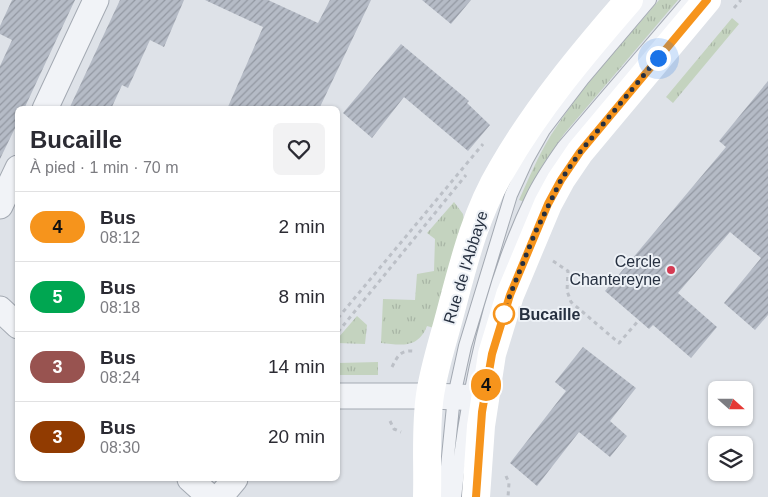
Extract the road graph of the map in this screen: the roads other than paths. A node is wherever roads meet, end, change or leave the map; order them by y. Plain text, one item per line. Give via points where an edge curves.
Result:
1 (96, 0) edge
2 (629, 0) edge
3 (650, 0) edge
4 (688, 0) edge
5 (718, 7) edge
6 (46, 106) edge
7 (15, 174) edge
8 (0, 206) edge
9 (0, 310) edge
10 (15, 323) edge
11 (340, 396) edge
12 (460, 397) junction
13 (192, 481) edge
14 (233, 481) edge
15 (210, 497) edge
16 (220, 497) edge
17 (427, 497) edge
18 (444, 497) edge
19 (455, 497) edge
20 (476, 497) edge

1 - 6 street
2 - 12 main road, Rue de l'Abbaye via 532,121 483,205 442,340
3 - 12 lane via 562,106 527,160 506,211 465,346
4 - 12 lane via 545,173 531,198 501,273
5 - 12 main road, Rue de l'Abbaye via 602,124 561,180 510,295 492,354
7 - 8 street
9 - 10 street
11 - 12 street
12 - 17 main road
12 - 18 lane via 450,424
12 - 19 lane via 465,425
12 - 20 main road, Rue de l'Abbaye via 477,470
13 - 15 street
14 - 16 street

